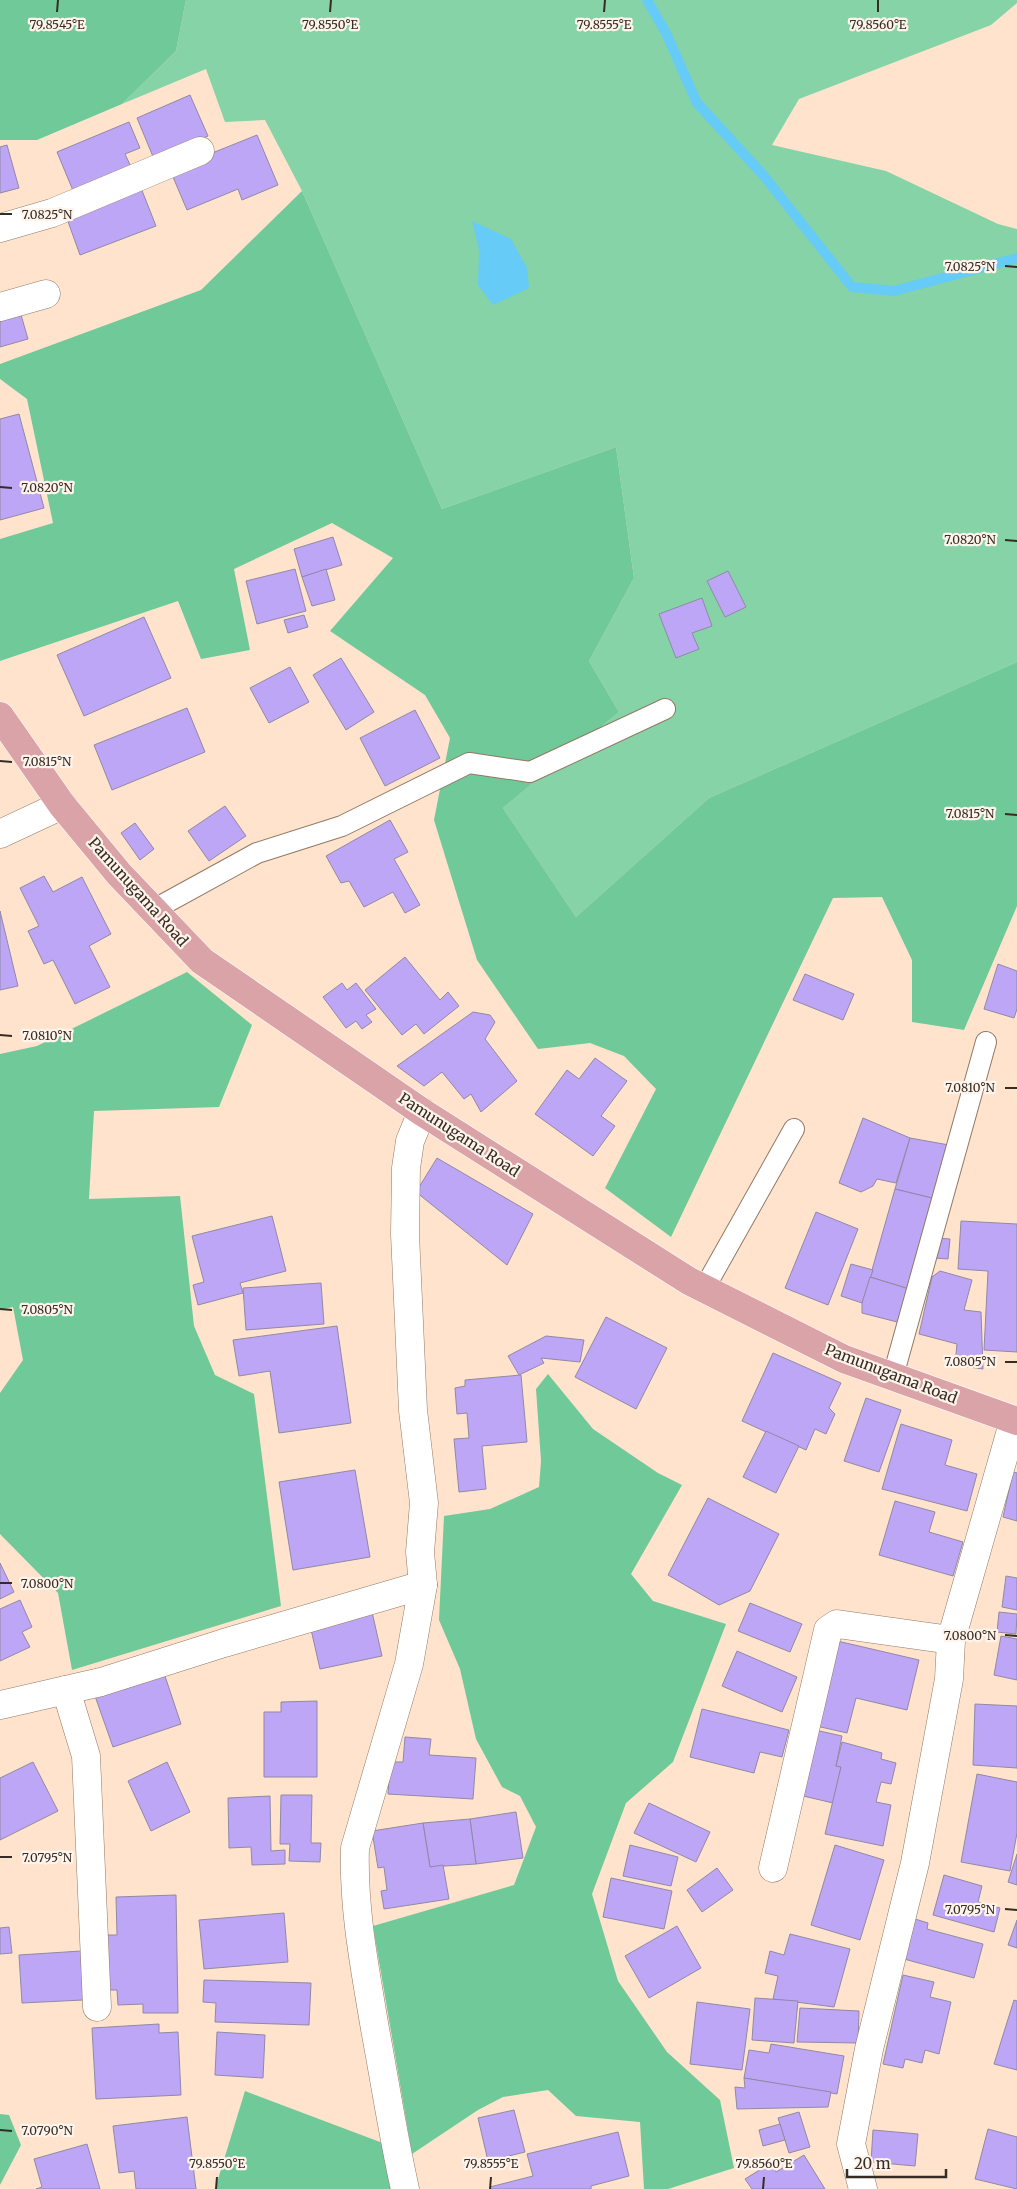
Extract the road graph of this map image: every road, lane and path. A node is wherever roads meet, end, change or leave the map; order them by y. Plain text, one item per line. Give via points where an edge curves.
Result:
1 (200, 151) dead end
2 (0, 228) edge
3 (46, 294) dead end
4 (0, 307) edge
5 (665, 709) dead end
6 (0, 716) edge
7 (62, 805) junction
8 (0, 834) edge
9 (153, 910) junction
10 (986, 1042) dead end
11 (422, 1112) junction
12 (794, 1129) dead end
13 (704, 1289) junction
14 (893, 1376) junction
15 (1016, 1416) edge
16 (422, 1585) junction
17 (951, 1640) junction
18 (66, 1690) junction
19 (0, 1705) edge
20 (773, 1868) dead end
21 (97, 2007) dead end
22 (405, 2189) edge
23 (863, 2189) edge

1 - 2 street via 52,212
3 - 4 street
5 - 9 lane via 530,772 469,763 342,826 257,852
6 - 7 main road, Pamunugama Road
7 - 8 street
7 - 9 main road, Pamunugama Road
9 - 11 main road, Pamunugama Road via 202,961
10 - 14 lane
11 - 13 main road, Pamunugama Road
11 - 16 street via 410,1141 407,1159 405,1234 412,1410 424,1503 420,1552
12 - 13 lane
13 - 14 main road, Pamunugama Road via 844,1359
14 - 15 main road, Pamunugama Road
15 - 17 street
16 - 18 street
16 - 22 street via 408,1664 354,1848 362,1953
17 - 20 street via 837,1624 828,1630
17 - 23 street via 949,1678 914,1864 869,2049 851,2144
18 - 19 street
18 - 21 street via 86,1756

